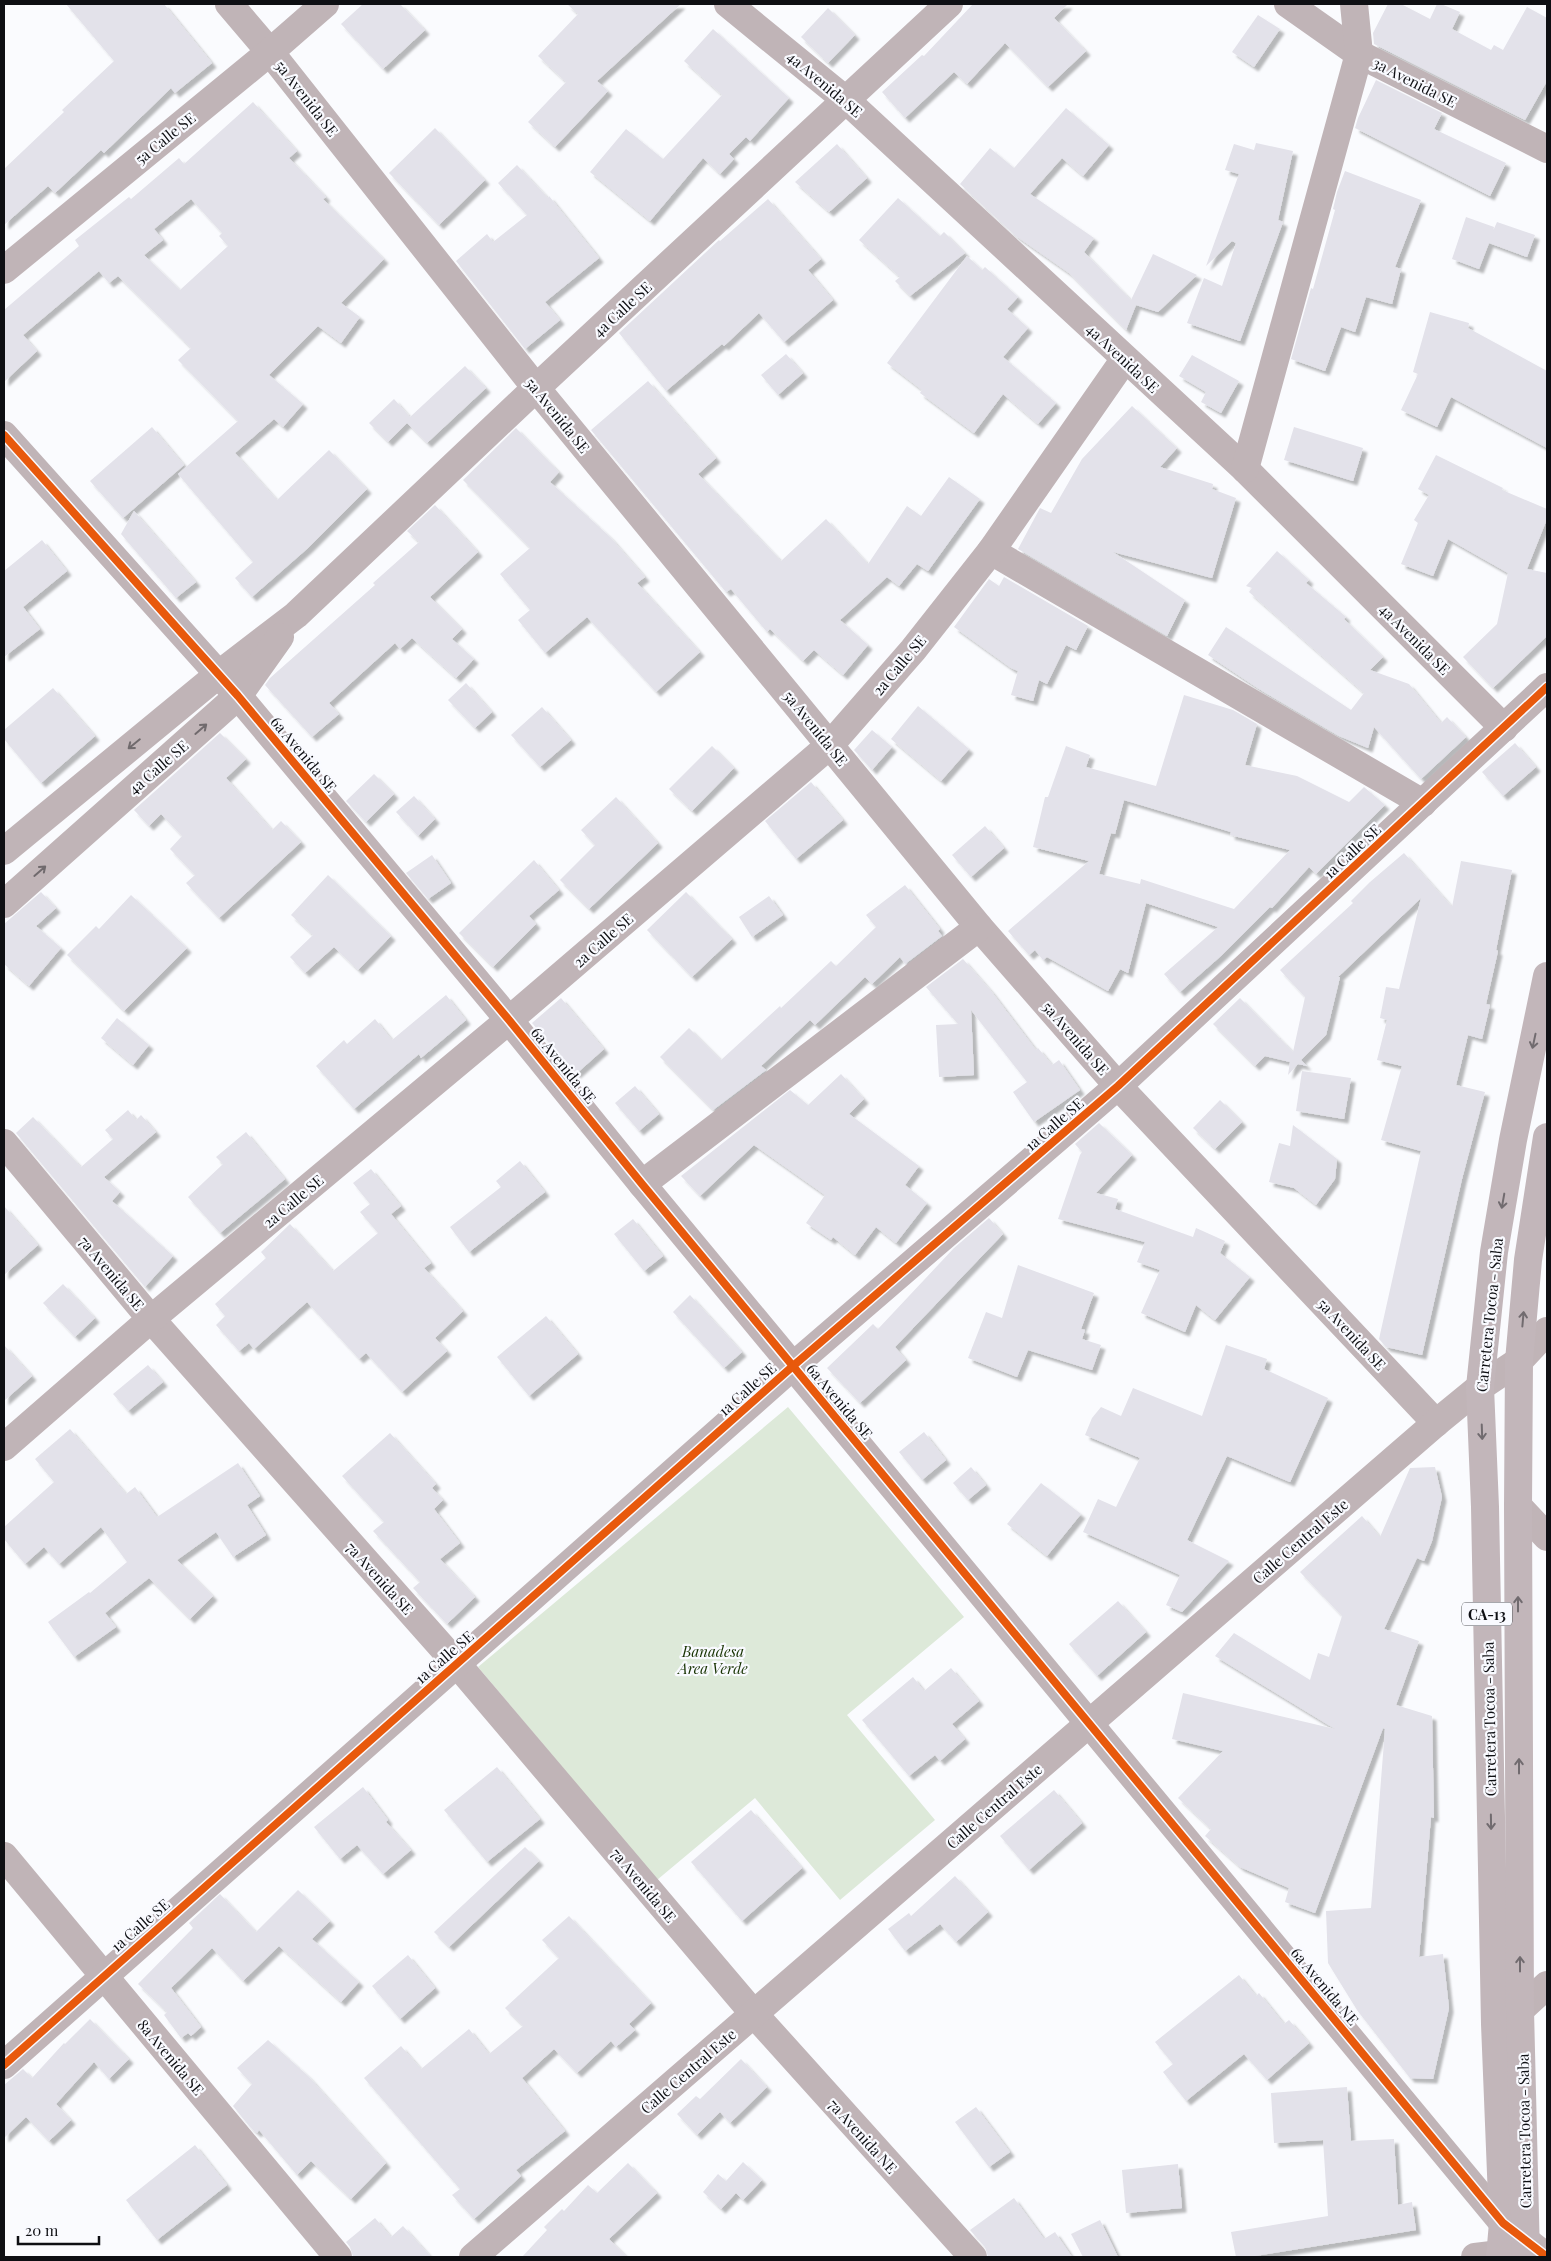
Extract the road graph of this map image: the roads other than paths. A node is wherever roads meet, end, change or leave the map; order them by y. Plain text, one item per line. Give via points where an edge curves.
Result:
1 (229, 4) edge
2 (325, 4) edge
3 (728, 4) edge
4 (949, 4) edge
5 (1288, 4) edge
6 (1354, 4) edge
7 (270, 52) junction
8 (1360, 54) junction
9 (847, 101) junction
10 (1547, 149) edge
11 (4, 270) edge
12 (1124, 360) junction
13 (536, 388) junction
14 (4, 435) edge
15 (1244, 469) junction
16 (991, 551) junction
17 (296, 616) junction
18 (219, 674) junction
19 (1547, 687) edge
20 (238, 696) junction
21 (1504, 728) junction
22 (830, 745) junction
23 (1424, 803) junction
24 (4, 851) edge
25 (4, 904) edge
26 (979, 927) junction
27 (1547, 976) edge
28 (509, 1020) junction
29 (1118, 1086) junction
30 (4, 1143) edge
31 (1546, 1150) edge
32 (642, 1184) junction
33 (151, 1319) junction
34 (1547, 1331) edge
35 (1519, 1361) junction
36 (794, 1366) junction
37 (1480, 1387) junction
38 (1436, 1423) junction
39 (4, 1447) edge
40 (1518, 1506) junction
41 (1547, 1537) edge
42 (456, 1664) junction
43 (1090, 1723) junction
44 (4, 1856) edge
45 (103, 1976) junction
46 (1547, 1985) edge
47 (1520, 2010) junction
48 (754, 2014) junction
49 (1495, 2024) junction
50 (4, 2065) edge
51 (1503, 2223) junction
52 (1506, 2253) edge
53 (338, 2257) edge
54 (473, 2257) edge
55 (973, 2257) edge
56 (1547, 2257) edge

1 - 7 street, 5a Avenida SE
2 - 7 street, 5a Calle SE
3 - 9 street, 4a Avenida SE
4 - 9 street, 4a Calle SE
5 - 8 street, 3a Avenida SE
6 - 8 street
7 - 11 street, 5a Calle SE
7 - 13 street, 5a Avenida SE
8 - 10 street, 3a Avenida SE
8 - 15 street
9 - 12 street, 4a Avenida SE
9 - 13 street, 4a Calle SE
12 - 15 street, 4a Avenida SE
12 - 16 street, 2a Calle SE
13 - 17 street, 4a Calle SE
13 - 22 street, 5a Avenida SE
14 - 18 street, 6a Avenida SE
15 - 21 street, 4a Avenida SE
16 - 22 street, 2a Calle SE via 913,650
16 - 23 street
17 - 18 street, 4a Calle SE
17 - 20 street, 4a Calle SE
18 - 20 street, 6a Avenida SE
18 -> 24 street, 4a Calle SE
19 - 21 street, 1a Calle SE
25 -> 20 street, 4a Calle SE
20 - 28 street, 6a Avenida SE
21 - 23 street, 1a Calle SE
22 - 26 street, 5a Avenida SE
22 - 28 street, 2a Calle SE
23 - 29 street, 1a Calle SE
26 - 29 street, 5a Avenida SE
26 - 32 street
27 -> 37 main road, Carretera Tocoa - Saba / CA-13 via 1494,1252
28 - 32 street, 6a Avenida SE
28 - 33 street, 2a Calle SE
29 - 36 street, 1a Calle SE
29 - 38 street, 5a Avenida SE
30 - 33 street, 7a Avenida SE
35 -> 31 main road, Carretera Tocoa - Saba / CA-13 via 1528,1260
32 - 36 street, 6a Avenida SE
33 - 39 street, 2a Calle SE
33 - 42 street, 7a Avenida SE
34 - 35 street, Calle Central Este
35 - 37 street, Calle Central Este
35 - 40 main road, Carretera Tocoa - Saba / CA-13
36 - 42 street, 1a Calle SE
36 - 43 street, 6a Avenida SE
37 - 38 street, Calle Central Este
37 -> 49 main road, Carretera Tocoa - Saba / CA-13
38 - 43 street, Calle Central Este
40 - 41 street
47 -> 40 main road, Carretera Tocoa - Saba / CA-13
42 - 45 street, 1a Calle SE
42 - 48 street, 7a Avenida SE
43 - 48 street, Calle Central Este
43 - 51 street, 6a Avenida NE
44 - 45 street, 8a Avenida SE
45 - 50 street, 1a Calle SE
45 - 53 street, 8a Avenida SE
46 - 47 street
47 - 49 street
47 - 52 main road, Carretera Tocoa - Saba / CA-13
48 - 54 street, Calle Central Este
48 - 55 street, 7a Avenida NE
49 - 51 main road, Carretera Tocoa - Saba / CA-13
51 - 52 main road, Carretera Tocoa - Saba / CA-13
52 - 56 street

